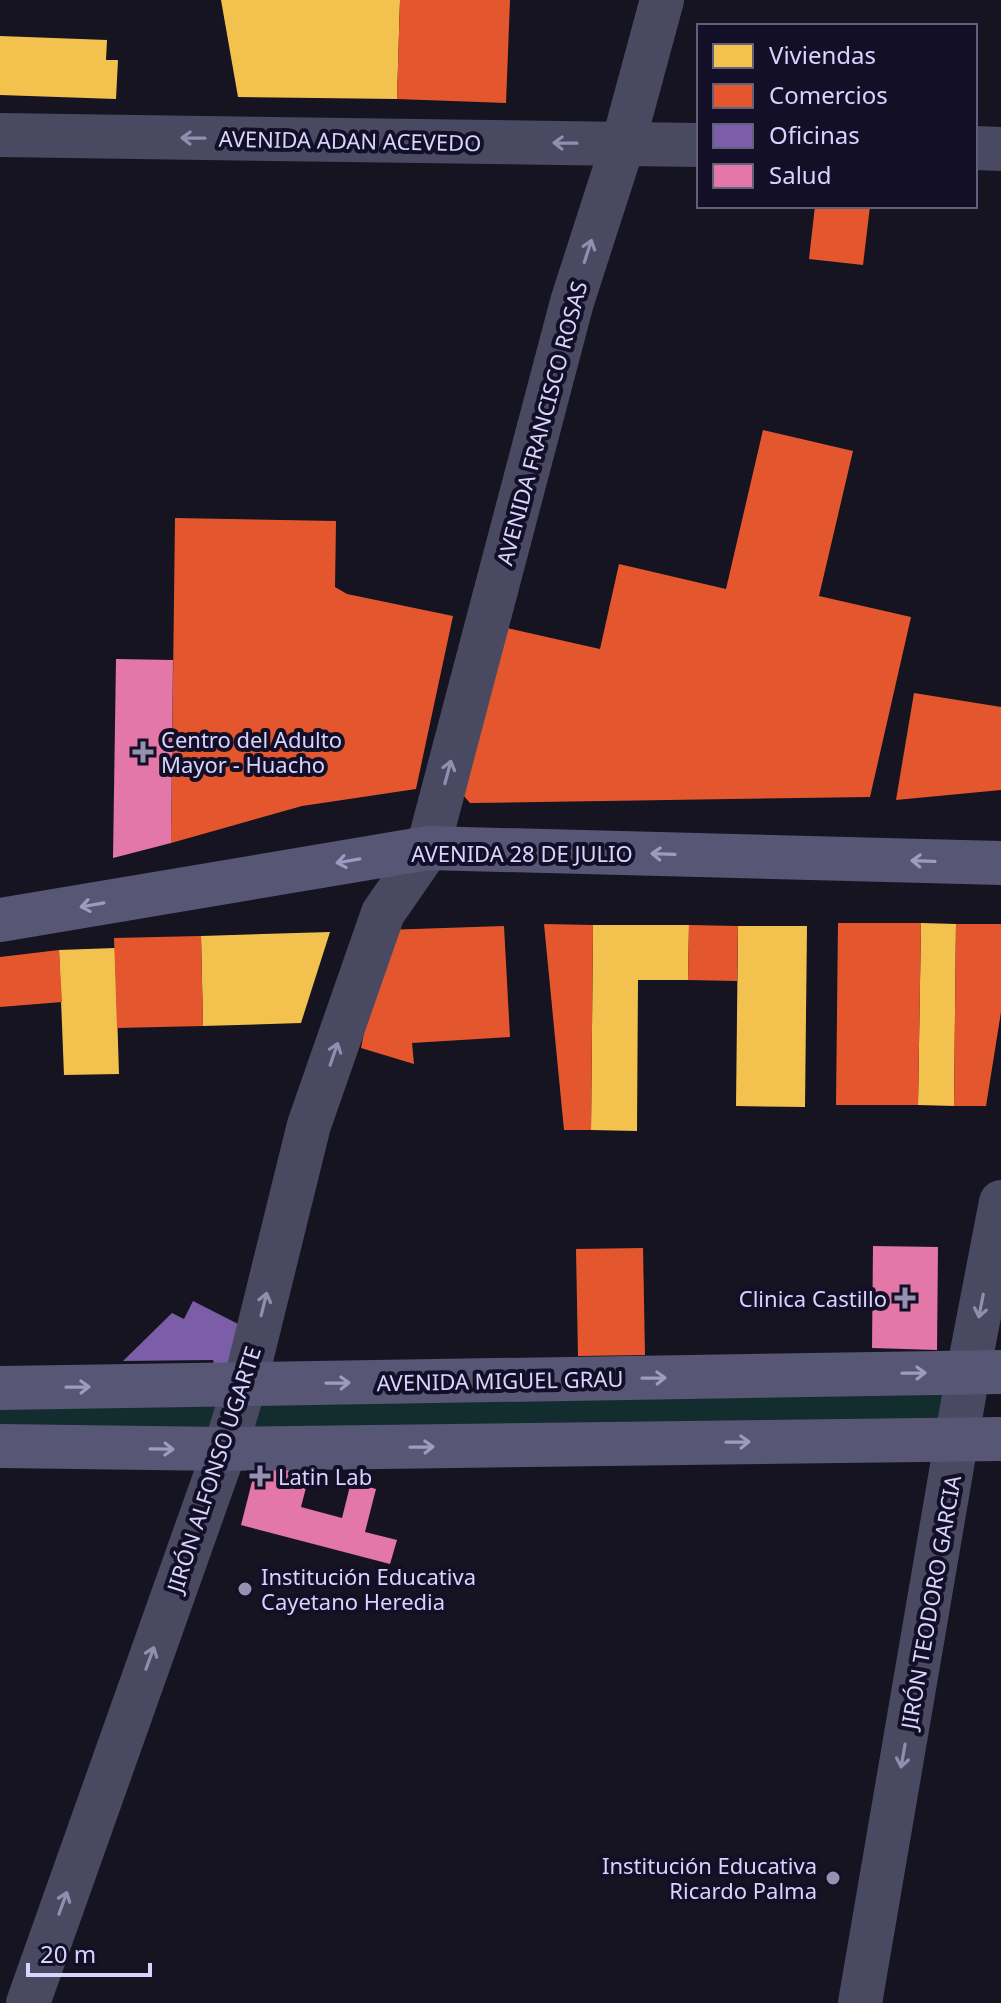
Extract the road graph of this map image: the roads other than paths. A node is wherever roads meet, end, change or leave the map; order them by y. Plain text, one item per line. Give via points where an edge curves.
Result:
1 (662, 0) edge
2 (0, 135) edge
3 (623, 144) junction
4 (697, 145) edge
5 (977, 148) edge
6 (1001, 149) edge
7 (428, 848) junction
8 (1001, 863) edge
9 (0, 920) edge
10 (1001, 1202) edge
11 (984, 1372) edge
12 (245, 1384) junction
13 (0, 1388) edge
14 (958, 1439) junction
15 (1001, 1439) edge
16 (0, 1446) edge
17 (225, 1449) junction
18 (28, 2003) edge
19 (860, 2003) edge

1 - 3 street, AVENIDA FRANCISCO ROSAS
3 -> 2 street, AVENIDA ADAN ACEVEDO
3 - 4 street, AVENIDA ADAN ACEVEDO
7 -> 3 street, AVENIDA FRANCISCO ROSAS via 572,302
5 - 6 street
8 -> 7 street, AVENIDA 28 DE JULIO
7 -> 9 street, AVENIDA 28 DE JULIO
12 -> 7 street, JIRÓN ALFONSO UGARTE via 309,1125 383,913
10 -> 11 street, JIRÓN TEODORO GARCIA
12 -> 11 street, AVENIDA MIGUEL GRAU
11 - 14 street, JIRÓN TEODORO GARCIA
13 -> 12 street, AVENIDA MIGUEL GRAU
12 - 17 street, JIRÓN ALFONSO UGARTE
14 - 15 street
17 -> 14 street
14 -> 19 street, JIRÓN TEODORO GARCIA
16 -> 17 street
18 -> 17 street, JIRÓN ALFONSO UGARTE

